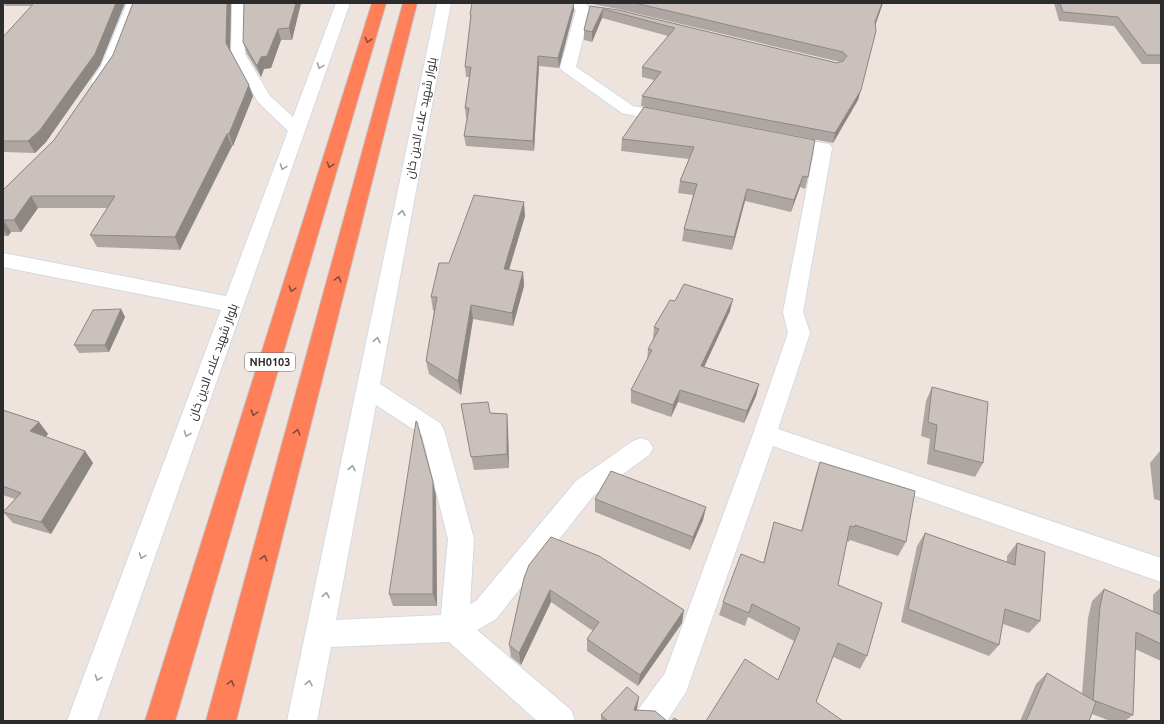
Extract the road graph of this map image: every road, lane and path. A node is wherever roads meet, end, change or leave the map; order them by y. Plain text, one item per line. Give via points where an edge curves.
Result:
1 (134, 3) edge
2 (239, 3) edge
3 (343, 3) edge
4 (379, 3) edge
5 (410, 3) edge
6 (444, 3) edge
7 (586, 8) edge
8 (91, 92) edge
9 (683, 121) edge
10 (297, 130) junction
11 (769, 138) edge
12 (3, 260) edge
13 (233, 305) junction
14 (367, 387) junction
15 (765, 434) junction
16 (641, 448) dead end
17 (1161, 570) edge
18 (454, 628) junction
19 (319, 634) junction
20 (82, 721) edge
21 (160, 721) edge
22 (221, 721) edge
23 (302, 721) edge
24 (560, 721) edge
25 (649, 721) edge

1 - 8 street via 109,66
2 - 10 street via 238,54 264,99
3 -> 10 street, بلوار شهید علاء الدین خان
4 -> 21 highway, NH0103
22 -> 5 highway, NH0103
14 -> 6 street, بلوار شهید علاء الدین خان
7 - 9 street via 568,68 628,110
10 -> 13 street, بلوار شهید علاء الدین خان
11 - 15 street via 823,148 793,312 799,333
12 - 13 street
13 -> 20 street, بلوار شهید علاء الدین خان
14 - 18 street via 432,430 461,538
19 -> 14 street, بلوار شهید علاء الدین خان
15 - 17 street
15 - 25 street via 676,682
16 - 18 street via 585,488 486,610
18 - 19 street
18 - 24 street
23 -> 19 street, بلوار شهید علاء الدین خان

